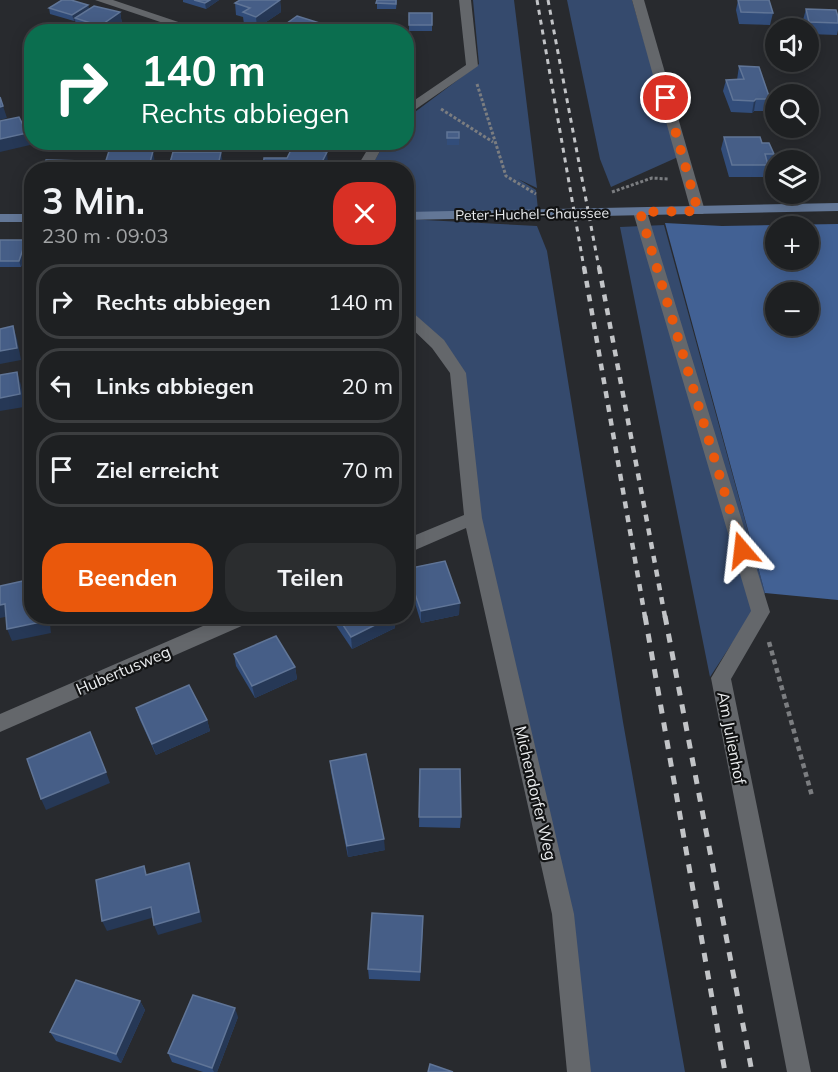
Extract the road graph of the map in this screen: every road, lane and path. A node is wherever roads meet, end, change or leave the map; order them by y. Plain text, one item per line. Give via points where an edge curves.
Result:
1 (101, 0) edge
2 (465, 0) edge
3 (638, 0) edge
4 (178, 24) edge
5 (472, 66) junction
6 (414, 96) edge
7 (423, 99) junction
8 (414, 106) edge
9 (494, 142) junction
10 (690, 180) junction
11 (606, 194) dead end
12 (541, 198) dead end
13 (838, 207) edge
14 (698, 211) junction
15 (640, 212) junction
16 (414, 216) edge
17 (0, 218) edge
18 (24, 218) edge
19 (414, 322) edge
20 (473, 518) junction
21 (414, 544) edge
22 (761, 612) junction
23 (228, 624) edge
24 (0, 723) edge
25 (812, 796) dead end
26 (579, 1072) edge
27 (799, 1072) edge

1 - 4 street
2 - 5 street
3 - 10 street
5 - 7 street
5 - 9 path
6 - 7 street
7 - 8 street
7 - 9 path
9 - 12 path via 506,176
10 - 11 path via 652,178
10 - 14 street
13 - 14 street, Peter-Huchel-Chaussee
14 - 15 street, Peter-Huchel-Chaussee
15 - 16 street, Peter-Huchel-Chaussee
15 - 22 street
17 - 18 street
19 - 20 street, Michendorfer Weg via 438,344 458,373
20 - 21 street
20 - 26 street, Michendorfer Weg via 563,914
22 - 25 path
22 - 27 street, Am Julienhof via 721,678
23 - 24 street, Hubertusweg

